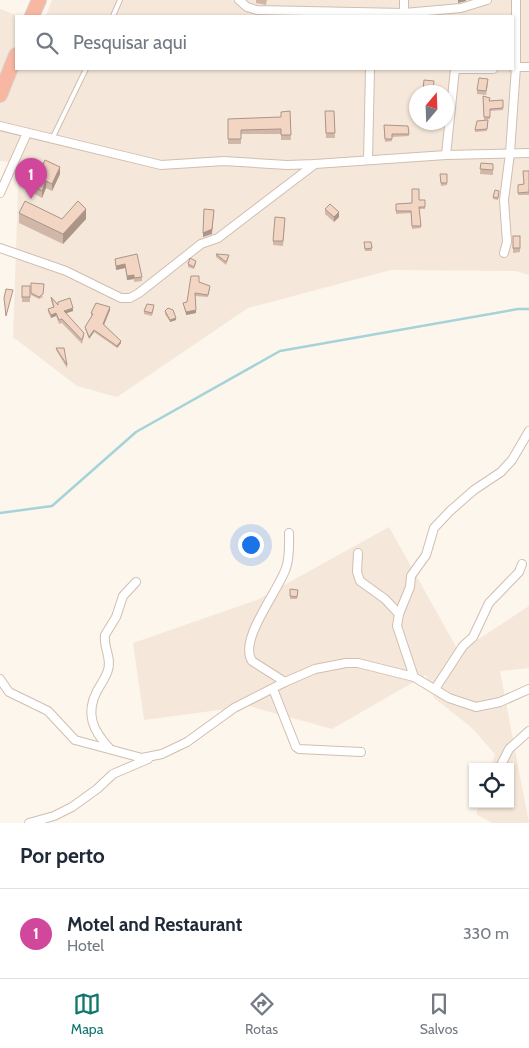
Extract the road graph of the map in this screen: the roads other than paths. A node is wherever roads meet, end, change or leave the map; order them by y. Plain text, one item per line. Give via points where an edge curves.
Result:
1 (39, 0) edge
2 (120, 0) edge
3 (240, 0) edge
4 (404, 0) edge
5 (486, 0) edge
6 (516, 0) edge
7 (404, 13) junction
8 (370, 14) edge
9 (32, 15) edge
10 (112, 15) edge
11 (15, 58) edge
12 (514, 67) edge
13 (529, 67) edge
14 (86, 70) edge
15 (370, 70) edge
16 (454, 70) edge
17 (514, 70) edge
18 (0, 95) edge
19 (0, 126) edge
20 (27, 133) junction
21 (52, 139) junction
22 (510, 153) junction
23 (529, 153) edge
24 (446, 154) junction
25 (368, 160) junction
26 (315, 164) junction
27 (0, 193) edge
28 (0, 248) edge
29 (504, 253) dead end
30 (529, 431) edge
31 (289, 533) dead end
32 (358, 553) dead end
33 (522, 564) dead end
34 (136, 582) dead end
35 (399, 614) junction
36 (414, 677) junction
37 (0, 679) edge
38 (285, 682) junction
39 (273, 689) junction
40 (529, 689) edge
41 (435, 690) junction
42 (529, 731) edge
43 (112, 751) junction
44 (361, 752) dead end
45 (152, 757) junction
46 (502, 763) edge
47 (28, 823) edge

1 - 9 highway
2 - 10 lane
3 - 8 street via 257,10
4 - 7 street
5 - 7 street via 461,8
6 - 12 street
7 - 8 street
11 - 18 highway
12 - 13 street
14 - 21 lane
15 - 25 street
16 - 24 street
17 - 22 street
19 - 20 street
20 - 21 street
20 - 27 street
21 - 26 street via 161,165 224,160
22 - 23 street
22 - 24 street
22 - 29 street via 504,200
24 - 25 street
25 - 26 street
26 - 28 street via 218,238 201,244 130,298 121,298 66,271
30 - 35 street via 501,472 450,510 434,528 426,555 410,576 408,594
31 - 38 street via 286,568 248,647 252,660
32 - 35 street via 360,581
33 - 41 street via 519,572 489,603 473,638 463,646
34 - 43 street via 123,596 105,635 108,669 90,706 93,726
35 - 36 street via 398,634
36 - 38 street via 346,663 315,669
36 - 41 street
37 - 43 street via 9,692 48,711 75,740
38 - 39 street
39 - 44 street via 299,749
39 - 45 street via 234,708 187,742
40 - 41 street via 500,702 476,707
42 - 46 street via 509,749
43 - 45 street
45 - 47 street via 113,774 66,810

